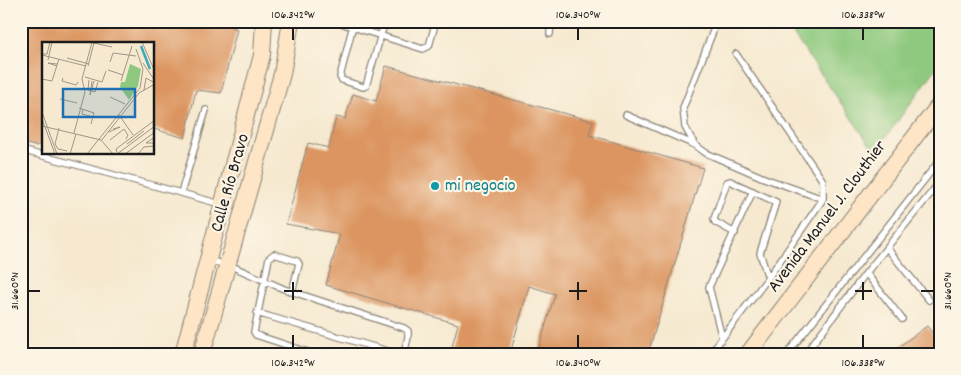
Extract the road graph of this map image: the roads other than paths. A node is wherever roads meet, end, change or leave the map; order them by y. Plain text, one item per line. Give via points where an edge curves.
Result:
1 (264, 21) edge
2 (291, 21) edge
3 (334, 21) edge
4 (385, 21) edge
5 (436, 21) edge
6 (551, 21) edge
7 (717, 21) edge
8 (353, 24) edge
9 (550, 34) dead end
10 (381, 36) junction
11 (736, 54) dead end
12 (940, 104) edge
13 (206, 110) dead end
14 (626, 115) dead end
15 (695, 145) junction
16 (21, 150) edge
17 (940, 160) edge
18 (940, 182) edge
19 (934, 189) junction
20 (752, 191) junction
21 (181, 193) junction
22 (940, 197) edge
23 (823, 199) junction
24 (223, 205) junction
25 (735, 233) junction
26 (888, 248) junction
27 (208, 260) junction
28 (228, 265) junction
29 (866, 273) junction
30 (768, 278) junction
31 (264, 281) junction
32 (292, 292) junction
33 (929, 300) dead end
34 (257, 313) junction
35 (902, 319) dead end
36 (191, 324) junction
37 (209, 330) junction
38 (722, 338) junction
39 (749, 353) edge
40 (183, 354) edge
41 (202, 354) edge
42 (314, 354) edge
43 (398, 354) edge
44 (404, 354) edge
45 (710, 354) edge
46 (787, 354) edge
47 (805, 354) edge

1 - 24 street, Calle Río Bravo via 262,55
2 - 28 street, Calle Río Bravo via 282,74
3 - 8 lane
4 - 10 lane
5 - 10 lane via 426,49
6 - 9 lane
7 - 15 lane via 684,108 685,127
8 - 10 lane
8 - 10 lane via 340,77 342,80 366,86
11 - 23 lane via 823,181
12 - 39 street, Avenida Manuel J. Clouthier
13 - 21 lane
14 - 15 lane
15 - 23 lane via 764,178
16 - 21 lane
17 - 46 lane
18 - 19 lane
19 - 22 lane
19 - 26 lane
20 - 25 lane
20 - 25 lane via 727,182 714,219
20 - 30 lane via 776,202 760,253
21 - 24 lane
23 - 30 lane
24 - 27 street, Calle Río Bravo
25 - 38 lane via 709,288
26 - 29 lane
26 - 33 lane
27 - 28 lane
27 - 36 street, Calle Río Bravo
28 - 31 lane
28 - 37 street, Calle Río Bravo
29 - 35 lane
29 - 47 lane
30 - 38 lane
31 - 32 lane
31 - 32 lane via 269,258 274,254 297,261
31 - 34 lane
32 - 44 lane via 404,328 408,331
34 - 42 lane via 256,335
34 - 43 lane
36 - 37 street
36 - 40 street, Calle Río Bravo
37 - 41 street, Calle Río Bravo
38 - 45 lane

